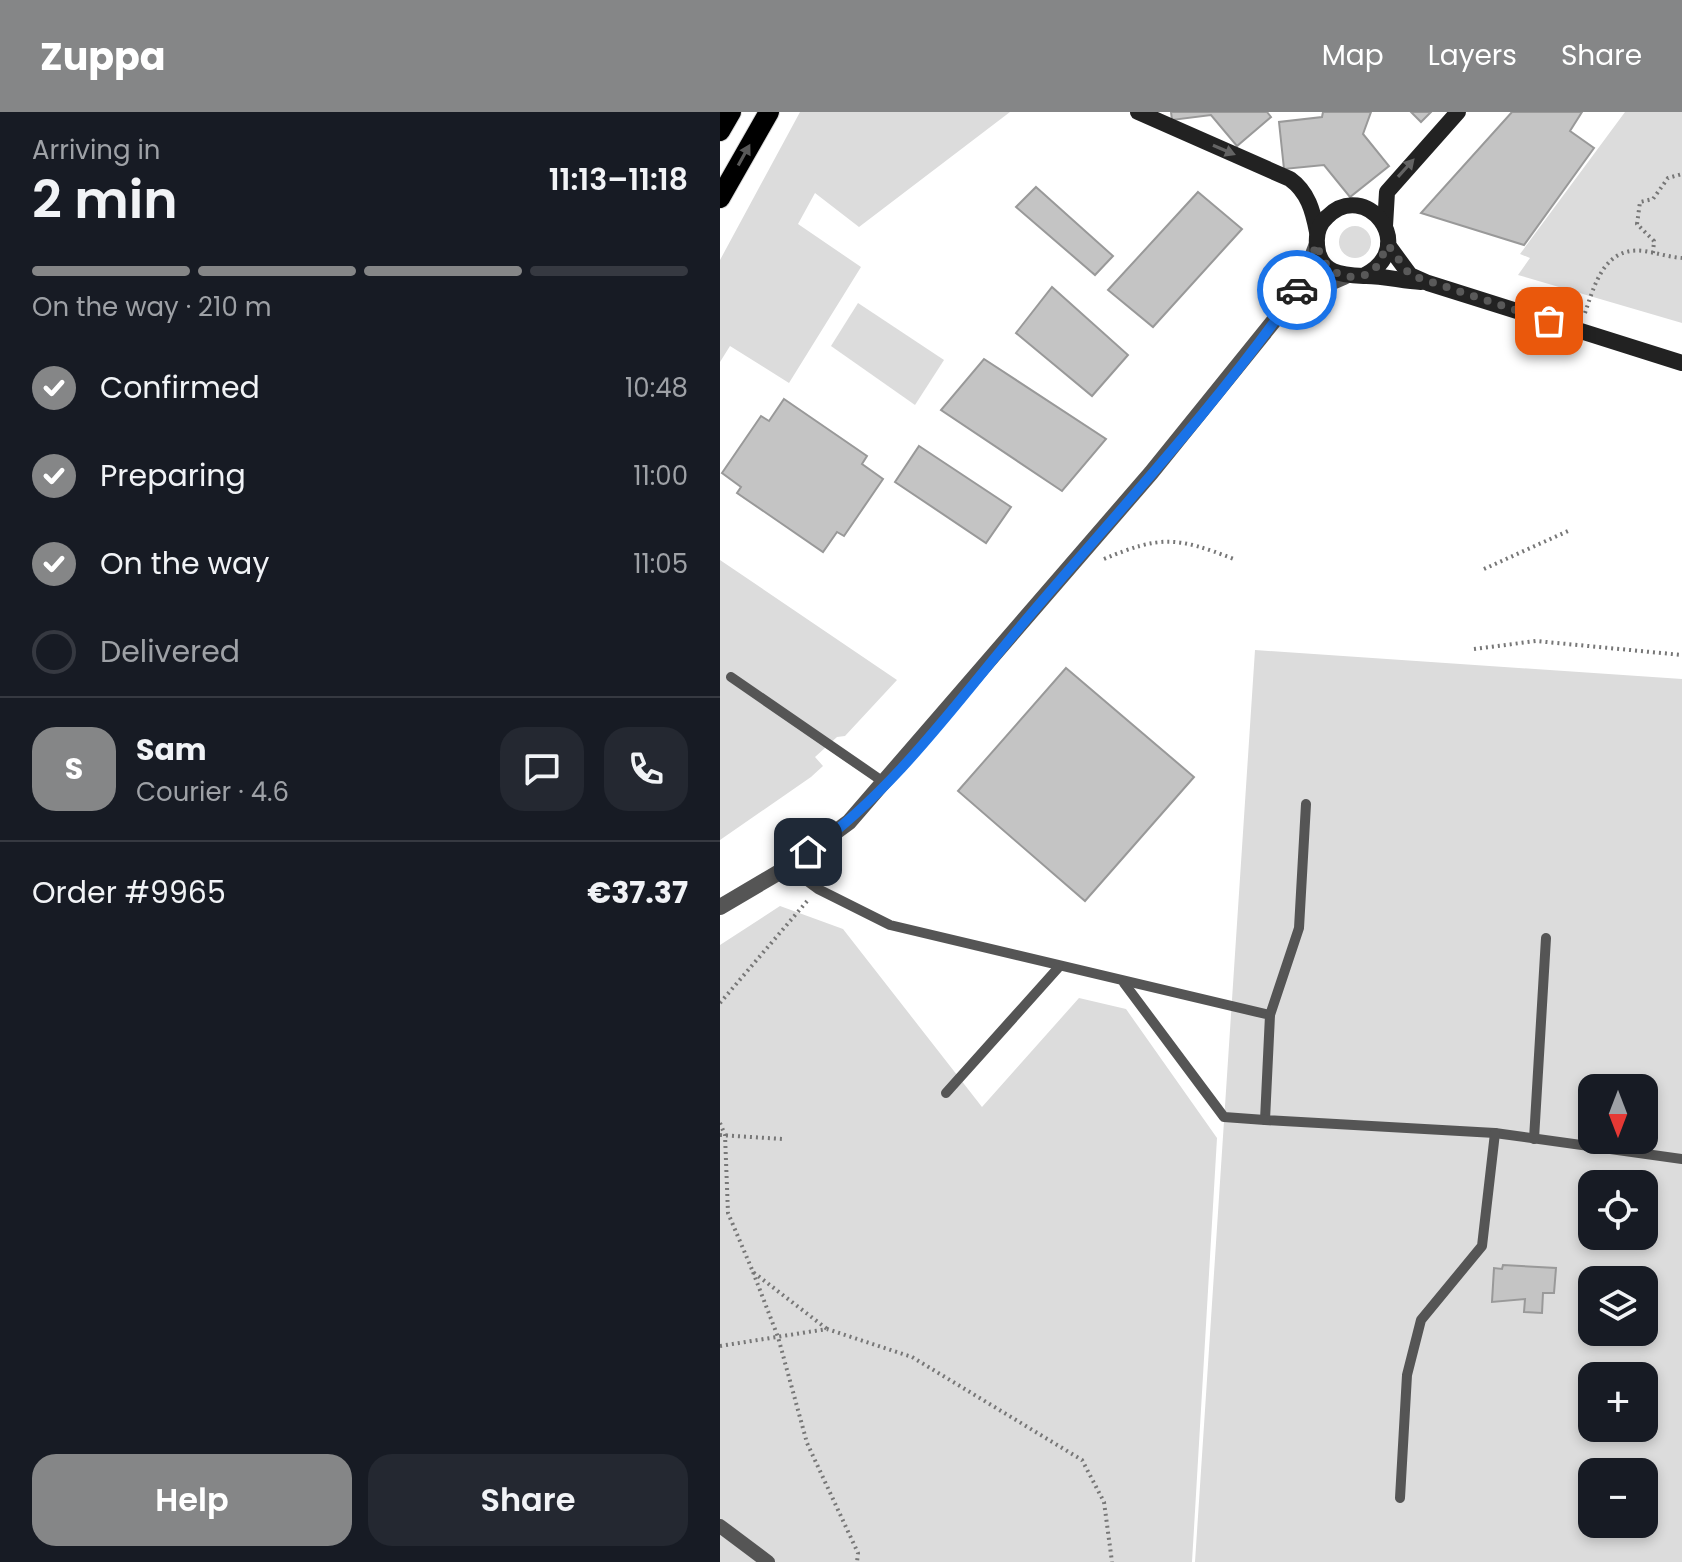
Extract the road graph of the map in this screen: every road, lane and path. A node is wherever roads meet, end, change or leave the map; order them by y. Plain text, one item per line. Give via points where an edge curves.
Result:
1 (731, 112) edge
2 (769, 112) edge
3 (1458, 112) edge
4 (1146, 114) edge
5 (720, 131) edge
6 (1682, 174) edge
7 (720, 198) edge
8 (1385, 226) junction
9 (1317, 238) junction
10 (1388, 245) junction
11 (1653, 253) junction
12 (1682, 258) edge
13 (1365, 275) junction
14 (1344, 277) junction
15 (1428, 283) junction
16 (1281, 312) junction
17 (1579, 330) junction
18 (1682, 363) edge
19 (1568, 531) dead end
20 (1144, 542) dead end
21 (1234, 559) dead end
22 (1484, 569) dead end
23 (1474, 649) dead end
24 (1682, 655) edge
25 (731, 677) dead end
26 (885, 783) junction
27 (1306, 804) dead end
28 (788, 867) junction
29 (818, 889) junction
30 (720, 907) edge
31 (1546, 938) dead end
32 (1058, 968) junction
33 (1124, 983) junction
34 (720, 1003) edge
35 (1270, 1015) junction
36 (946, 1093) dead end
37 (1265, 1120) junction
38 (720, 1123) edge
39 (1495, 1133) junction
40 (722, 1135) edge
41 (782, 1139) dead end
42 (1534, 1139) junction
43 (1682, 1159) edge
44 (753, 1272) junction
45 (827, 1329) junction
46 (778, 1337) junction
47 (720, 1346) edge
48 (1400, 1498) dead end
49 (720, 1526) edge
50 (768, 1562) edge
51 (857, 1562) edge
52 (1112, 1562) edge

1 - 5 main road
7 -> 2 main road
8 -> 3 main road via 1387,192
4 -> 9 main road via 1300,186
6 - 11 path via 1668,178 1653,199 1640,202 1637,224 1654,241
8 - 9 main road via 1372,211 1351,206 1330,213
8 - 10 main road
9 - 14 main road via 1324,265
9 - 16 street via 1301,285
10 - 13 main road via 1381,264
10 - 15 main road via 1410,275
11 - 12 path
11 - 17 path via 1629,251 1607,262
13 - 14 main road
13 - 15 main road
14 - 16 street
15 - 17 main road
16 - 26 street via 1151,473
17 - 18 main road
19 - 22 path
20 - 21 path via 1188,541
23 - 24 path via 1536,641
25 - 26 lane
26 - 28 street via 849,822
27 - 35 lane via 1299,928
28 - 29 lane
28 - 30 street
29 - 32 lane via 890,925
29 - 34 path
31 - 42 lane
32 - 33 lane
32 - 36 lane
33 - 35 lane
33 - 37 lane via 1224,1117
35 - 37 lane
37 - 39 lane
38 - 40 path
39 - 42 lane
39 - 48 lane via 1482,1246 1421,1320 1407,1375
40 - 41 path
40 - 44 path via 728,1213
42 - 43 lane
44 - 45 path
44 - 46 path
45 - 46 path
45 - 52 path via 912,1357 1082,1460 1104,1502
46 - 47 path
46 - 51 path via 807,1443 858,1553
49 - 50 street

